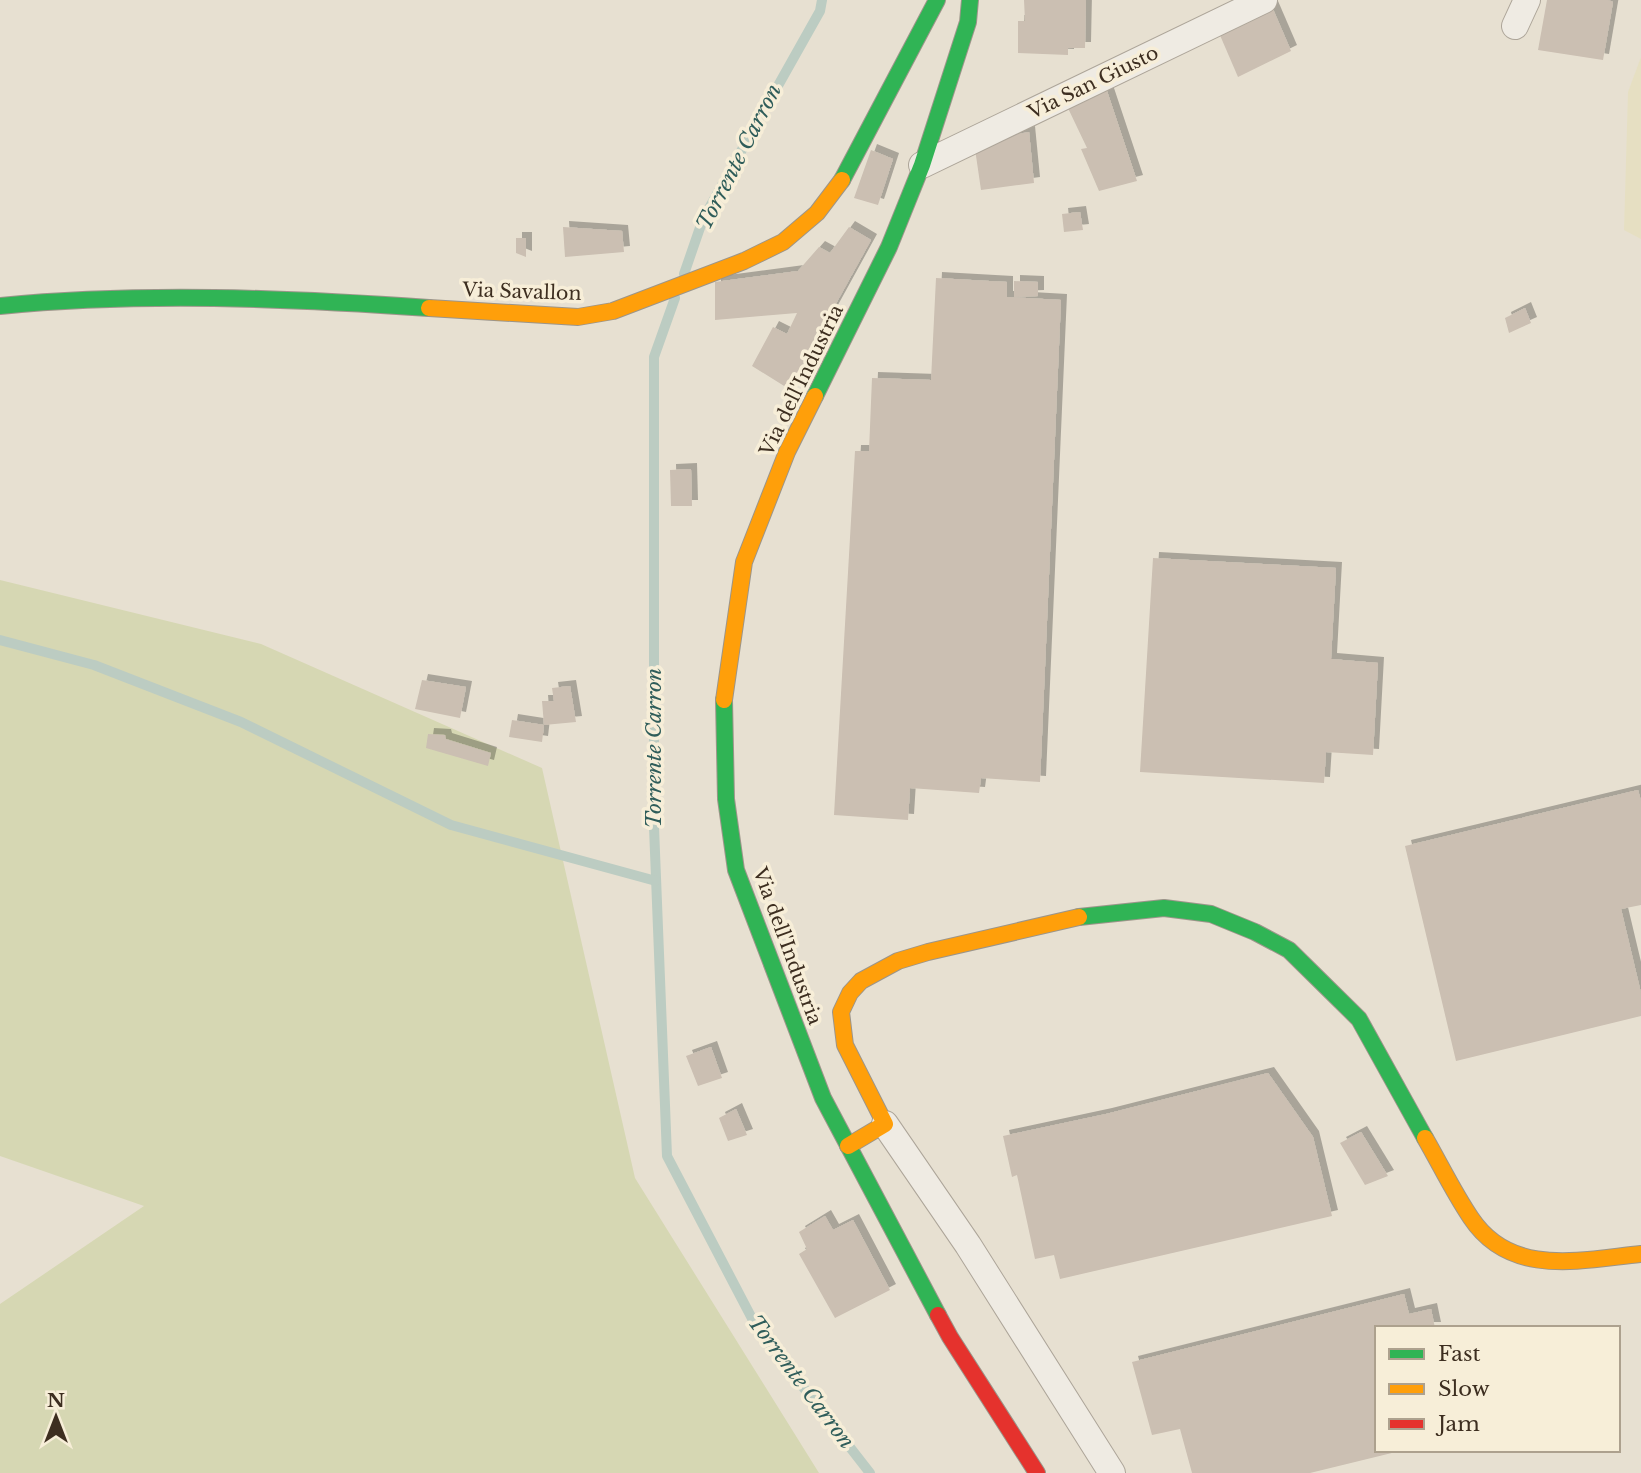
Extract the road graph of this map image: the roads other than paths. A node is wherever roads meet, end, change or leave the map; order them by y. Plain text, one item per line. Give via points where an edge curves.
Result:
1 (937, 0) edge
2 (970, 0) edge
3 (1264, 0) edge
4 (1527, 0) edge
5 (1515, 26) dead end
6 (922, 165) junction
7 (0, 306) edge
8 (885, 1124) junction
9 (848, 1146) junction
10 (1641, 1254) edge
11 (1037, 1473) edge
12 (1112, 1473) edge

1 - 7 street, Via Savallon via 843,178 817,213 783,242 744,261 613,311 578,317 535,316 343,302 142,297
2 - 6 street, Via dell'Industria via 968,22
3 - 6 street, Via San Giusto
4 - 5 street
6 - 9 street, Via dell'Industria via 889,247 787,452 744,562 724,689 726,799 736,870 823,1098
8 - 9 street
8 - 10 street via 845,1045 841,1012 861,981 898,961 928,952 1093,914 1164,908 1211,914 1289,950 1359,1019 1471,1219 1491,1242 1514,1256 1543,1262
8 - 12 street via 968,1245
9 - 11 street, Via dell'Industria via 950,1337

